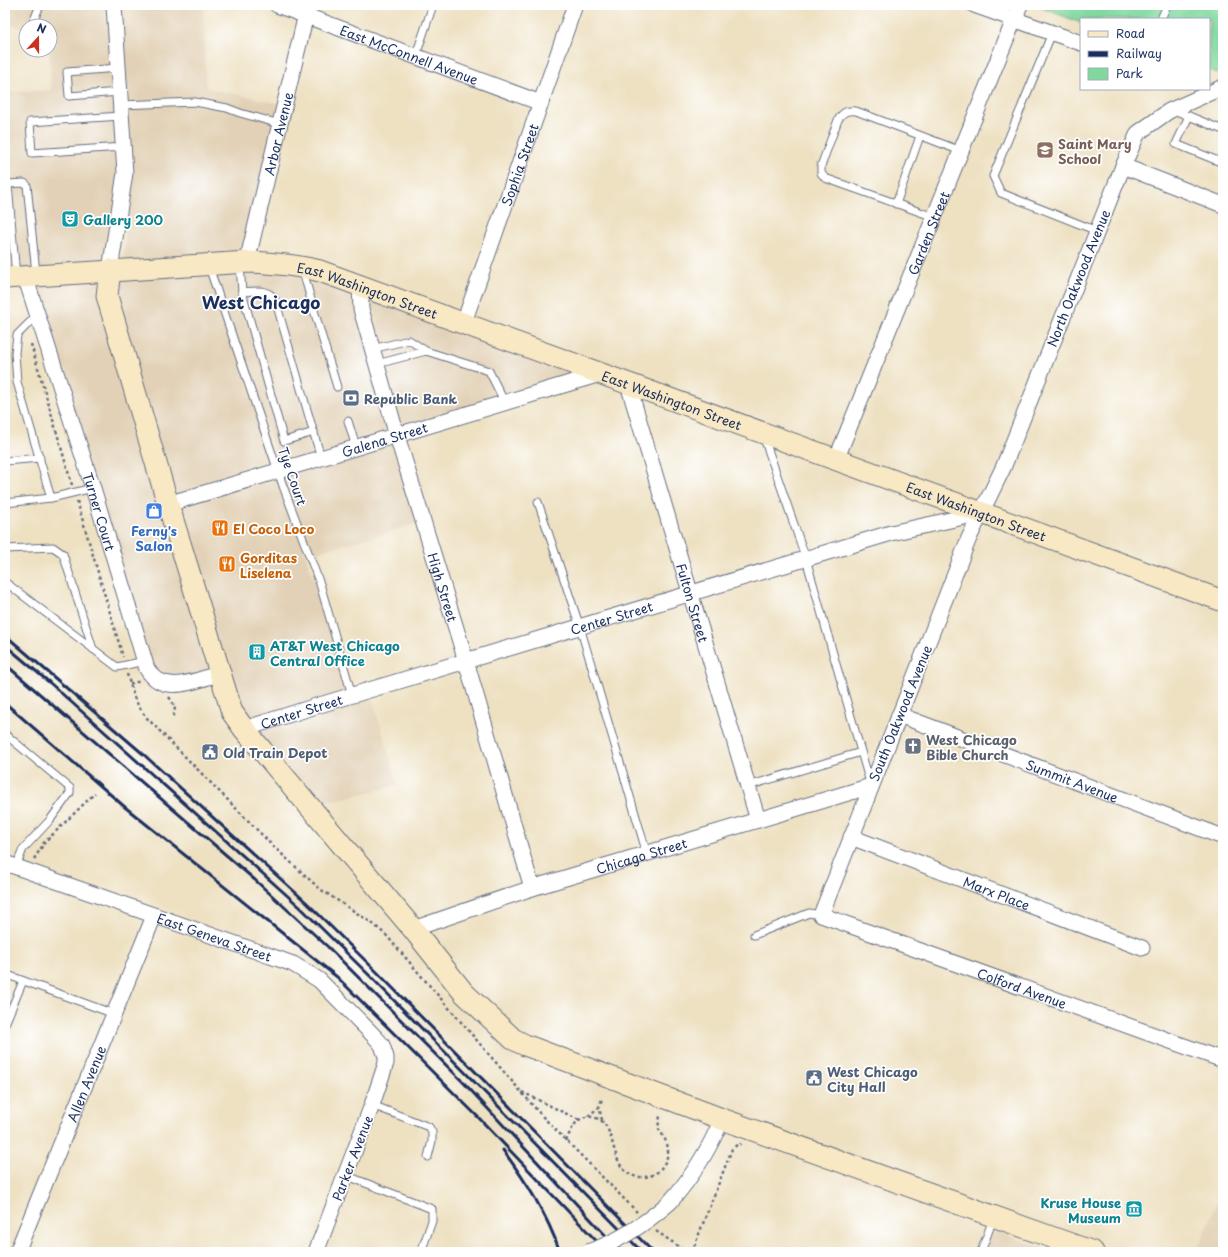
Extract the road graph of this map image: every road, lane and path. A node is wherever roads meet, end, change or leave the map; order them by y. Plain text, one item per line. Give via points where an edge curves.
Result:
1 (40, 5) edge
2 (114, 5) edge
3 (277, 5) edge
4 (433, 5) edge
5 (575, 5) edge
6 (974, 5) edge
7 (1020, 5) edge
8 (1167, 5) edge
9 (307, 10) edge
10 (35, 18) edge
11 (1161, 18) edge
12 (1014, 19) junction
13 (1052, 33) junction
14 (1080, 43) edge
15 (416, 55) junction
16 (118, 68) junction
17 (1213, 89) edge
18 (541, 103) junction
19 (121, 105) junction
20 (1172, 110) junction
21 (1189, 116) junction
22 (280, 124) junction
23 (1223, 130) edge
24 (920, 136) junction
25 (124, 147) junction
26 (961, 151) junction
27 (1223, 162) edge
28 (1123, 166) junction
29 (896, 204) junction
30 (1223, 205) edge
31 (934, 217) junction
32 (1097, 231) junction
33 (244, 262) junction
34 (209, 265) junction
35 (302, 266) junction
36 (110, 270) junction
37 (21, 277) edge
38 (360, 286) junction
39 (242, 292) junction
40 (37, 315) junction
41 (463, 324) junction
42 (372, 349) junction
43 (426, 351) junction
44 (377, 364) junction
45 (600, 374) junction
46 (628, 384) junction
47 (338, 387) dead end
48 (504, 403) junction
49 (348, 421) dead end
50 (314, 432) junction
51 (763, 434) junction
52 (397, 436) junction
53 (356, 447) junction
54 (40, 458) junction
55 (321, 458) junction
56 (836, 460) junction
57 (5, 461) edge
58 (278, 471) junction
59 (93, 488) junction
60 (51, 498) junction
61 (538, 502) dead end
62 (5, 504) edge
63 (168, 504) junction
64 (982, 513) junction
65 (5, 549) edge
66 (806, 559) junction
67 (5, 582) edge
68 (690, 594) junction
69 (1223, 601) edge
70 (580, 627) junction
71 (93, 649) junction
72 (466, 661) junction
73 (145, 662) junction
74 (222, 673) junction
75 (352, 695) junction
76 (899, 715) junction
77 (244, 729) junction
78 (5, 734) edge
79 (861, 752) junction
80 (748, 786) junction
81 (871, 786) junction
82 (95, 793) dead end
83 (758, 820) junction
84 (1223, 837) edge
85 (851, 838) junction
86 (647, 854) junction
87 (16, 867) edge
88 (532, 888) junction
89 (821, 914) junction
90 (154, 916) junction
91 (413, 929) junction
92 (754, 935) dead end
93 (1142, 948) dead end
94 (5, 974) edge
95 (23, 981) junction
96 (114, 1014) junction
97 (5, 1024) edge
98 (1223, 1060) edge
99 (386, 1063) joint
100 (519, 1091) dead end
101 (602, 1099) dead end
102 (372, 1104) junction
103 (599, 1107) junction
104 (588, 1116) junction
105 (660, 1116) dead end
106 (722, 1119) junction
107 (579, 1120) junction
108 (602, 1120) junction
109 (566, 1141) dead end
110 (744, 1144) dead end
111 (428, 1157) dead end
112 (345, 1174) junction
113 (994, 1216) junction
114 (1065, 1247) edge
115 (17, 1252) edge
116 (316, 1252) edge
117 (421, 1252) edge
118 (588, 1252) edge
119 (692, 1252) edge
120 (980, 1252) edge
121 (1093, 1252) edge

1 - 10 lane
2 - 16 street
3 - 9 street, East McConnell Avenue
4 - 15 lane
5 - 18 street, Sophia Street
6 - 12 street
7 - 12 street, Garden Street
8 - 11 lane
9 - 15 street, East McConnell Avenue
9 - 22 street, Arbor Avenue
12 - 13 street
12 - 26 street, Garden Street
13 - 14 street
13 - 32 lane via 993,176 1001,193
15 - 18 street, East McConnell Avenue
16 - 19 street
16 - 19 lane via 67,72 69,96
17 - 20 street, North Oakwood Avenue
18 - 41 street, Sophia Street
19 - 22 lane via 203,103
19 - 25 street
19 - 25 lane via 30,122 32,153
20 - 21 lane
20 - 28 street, North Oakwood Avenue via 1138,133
21 - 23 lane
21 - 27 lane via 1176,144
22 - 33 street, Arbor Avenue
24 - 26 lane
24 - 29 lane
24 - 29 lane via 848,110 842,113 838,120 821,166 821,173 825,178
25 - 36 street via 125,173
26 - 31 street, Garden Street
28 - 30 street
28 - 32 street, North Oakwood Avenue
29 - 31 lane
31 - 56 street, Garden Street
32 - 64 street, North Oakwood Avenue
33 - 34 street, East Washington Street
33 - 35 street, East Washington Street
33 - 39 lane
34 - 36 street, East Washington Street
34 - 58 lane, Tye Court
35 - 38 street, East Washington Street
35 - 47 lane
36 - 37 street, East Washington Street
36 - 63 street via 107,296
37 - 37 lane via 28,187 24,183 8,184
37 - 40 street, Turner Court
38 - 41 street, East Washington Street
38 - 42 street, High Street via 361,309
39 - 50 lane via 263,290 275,299
39 - 50 lane via 284,441
40 - 54 lane via 17,335 15,353 17,382
40 - 59 street, Turner Court
41 - 45 street, East Washington Street
42 - 43 lane via 409,340
42 - 44 street, High Street
43 - 44 lane
43 - 48 lane via 489,371
44 - 52 street, High Street
45 - 46 street, East Washington Street
45 - 48 street, Galena Street
46 - 51 street, East Washington Street
46 - 68 street, Fulton Street
48 - 52 street, Galena Street
49 - 53 lane
50 - 55 lane
51 - 56 street, East Washington Street
51 - 66 lane
52 - 53 street, Galena Street
52 - 72 street, High Street
53 - 55 street, Galena Street
54 - 57 lane
54 - 60 lane
55 - 58 street, Galena Street
56 - 64 street, East Washington Street
58 - 63 street, Galena Street
58 - 75 lane, Tye Court via 320,584
59 - 60 lane
59 - 73 street, Turner Court
60 - 62 lane
61 - 70 lane
63 - 74 street
64 - 66 street, Center Street via 891,534
64 - 69 street, East Washington Street
64 - 76 street, South Oakwood Avenue via 969,538
65 - 71 lane via 53,547 63,554
66 - 68 street, Center Street
66 - 79 lane
67 - 71 lane
68 - 70 street, Center Street
68 - 80 street, Fulton Street
70 - 72 street, Center Street
70 - 86 lane
71 - 73 lane via 117,667
72 - 75 street, Center Street
72 - 88 street, High Street
73 - 74 street, Turner Court via 153,678 162,684 174,685
74 - 77 street via 232,712
75 - 77 street, Center Street
76 - 81 street, South Oakwood Avenue
76 - 84 street, Summit Avenue
77 - 91 street
78 - 87 lane via 70,788 70,793 50,820 23,849
79 - 80 lane
79 - 81 lane
80 - 83 street, Fulton Street
81 - 83 street, Chicago Street
81 - 85 street, South Oakwood Avenue
82 - 87 path
83 - 86 street, Chicago Street
85 - 89 street, South Oakwood Avenue
85 - 93 street, Marx Place
86 - 88 street, Chicago Street
87 - 90 street, East Geneva Street
88 - 91 street, Chicago Street
89 - 92 lane via 809,913
89 - 98 street, Colford Avenue
90 - 96 street, Allen Avenue
90 - 99 street, East Geneva Street via 306,970 376,1038 384,1051
91 - 106 street via 464,994 513,1039
94 - 95 lane
95 - 96 lane
95 - 97 lane
96 - 115 street, Allen Avenue
99 - 102 street, Parker Avenue
100 - 107 path
101 - 103 path
102 - 111 lane via 429,1127 432,1141
102 - 112 street, Parker Avenue
103 - 104 path
103 - 108 path
104 - 107 path
104 - 108 path
105 - 108 path via 658,1128 669,1145 669,1153 660,1169 654,1175 646,1177 629,1174 622,1166
106 - 113 street
106 - 118 street, bridge via 703,1160 670,1202 620,1238
107 - 109 path via 575,1122
110 - 119 path via 738,1144 732,1149
112 - 116 street, Parker Avenue
112 - 117 lane via 432,1210 432,1221
113 - 114 street
113 - 120 lane
114 - 121 street

